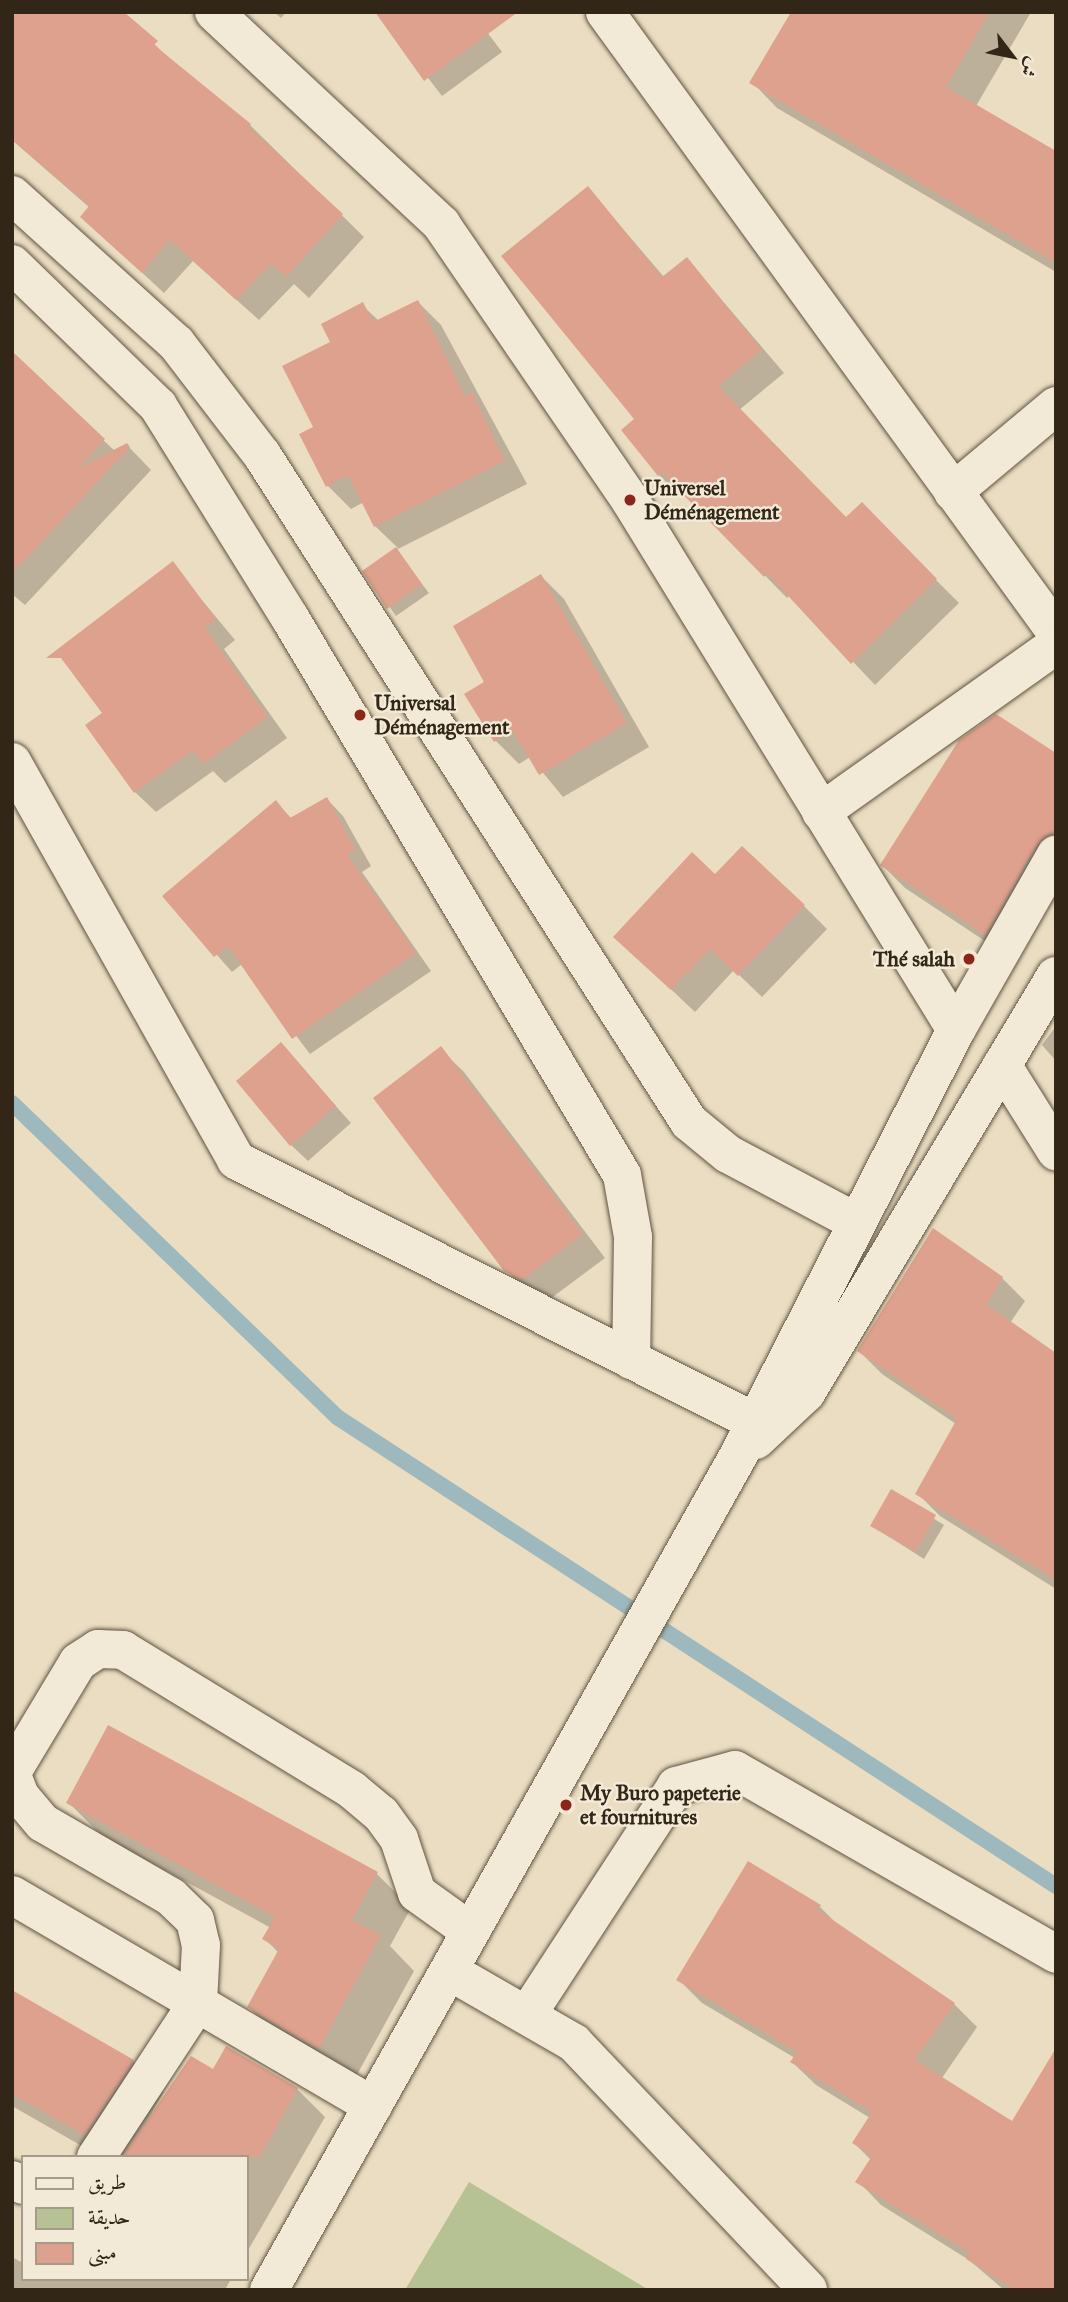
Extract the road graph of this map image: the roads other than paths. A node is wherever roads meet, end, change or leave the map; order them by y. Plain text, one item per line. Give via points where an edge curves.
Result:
1 (214, 12) edge
2 (605, 12) edge
3 (12, 195) edge
4 (12, 264) edge
5 (1056, 406) edge
6 (953, 492) junction
7 (1056, 632) edge
8 (1056, 645) edge
9 (12, 762) edge
10 (821, 813) junction
11 (1056, 855) edge
12 (1056, 976) edge
13 (956, 1030) junction
14 (1002, 1065) junction
15 (1056, 1151) edge
16 (856, 1222) junction
17 (631, 1360) junction
18 (755, 1422) junction
19 (737, 1458) junction
20 (12, 1773) edge
21 (12, 1895) edge
22 (470, 1931) junction
23 (1056, 1954) edge
24 (449, 1971) junction
25 (198, 2002) junction
26 (527, 2015) junction
27 (373, 2106) junction
28 (97, 2155) edge
29 (269, 2290) edge
30 (808, 2290) edge

1 - 10 street via 441,224 630,500
2 - 6 street
3 - 16 street via 176,343 262,455 689,1122 727,1154
4 - 17 street via 158,406 622,1175 633,1237
5 - 6 street
6 - 7 street
8 - 10 street
9 - 17 street via 236,1160
10 - 13 street
11 - 13 street
12 - 14 street
13 - 16 street
14 - 15 street
14 - 19 street via 806,1393
16 - 18 street
17 - 18 street
18 - 19 street
19 - 22 street
20 - 22 street via 78,1662 99,1649 123,1650 352,1790 381,1814 399,1839 417,1894
20 - 25 street via 20,1796 43,1823 171,1897 195,1920 201,1945
21 - 25 street
22 - 24 street
23 - 26 street via 735,1770 676,1786
24 - 26 street
24 - 27 street
25 - 27 street
25 - 28 street
26 - 30 street via 574,2043
27 - 29 street

